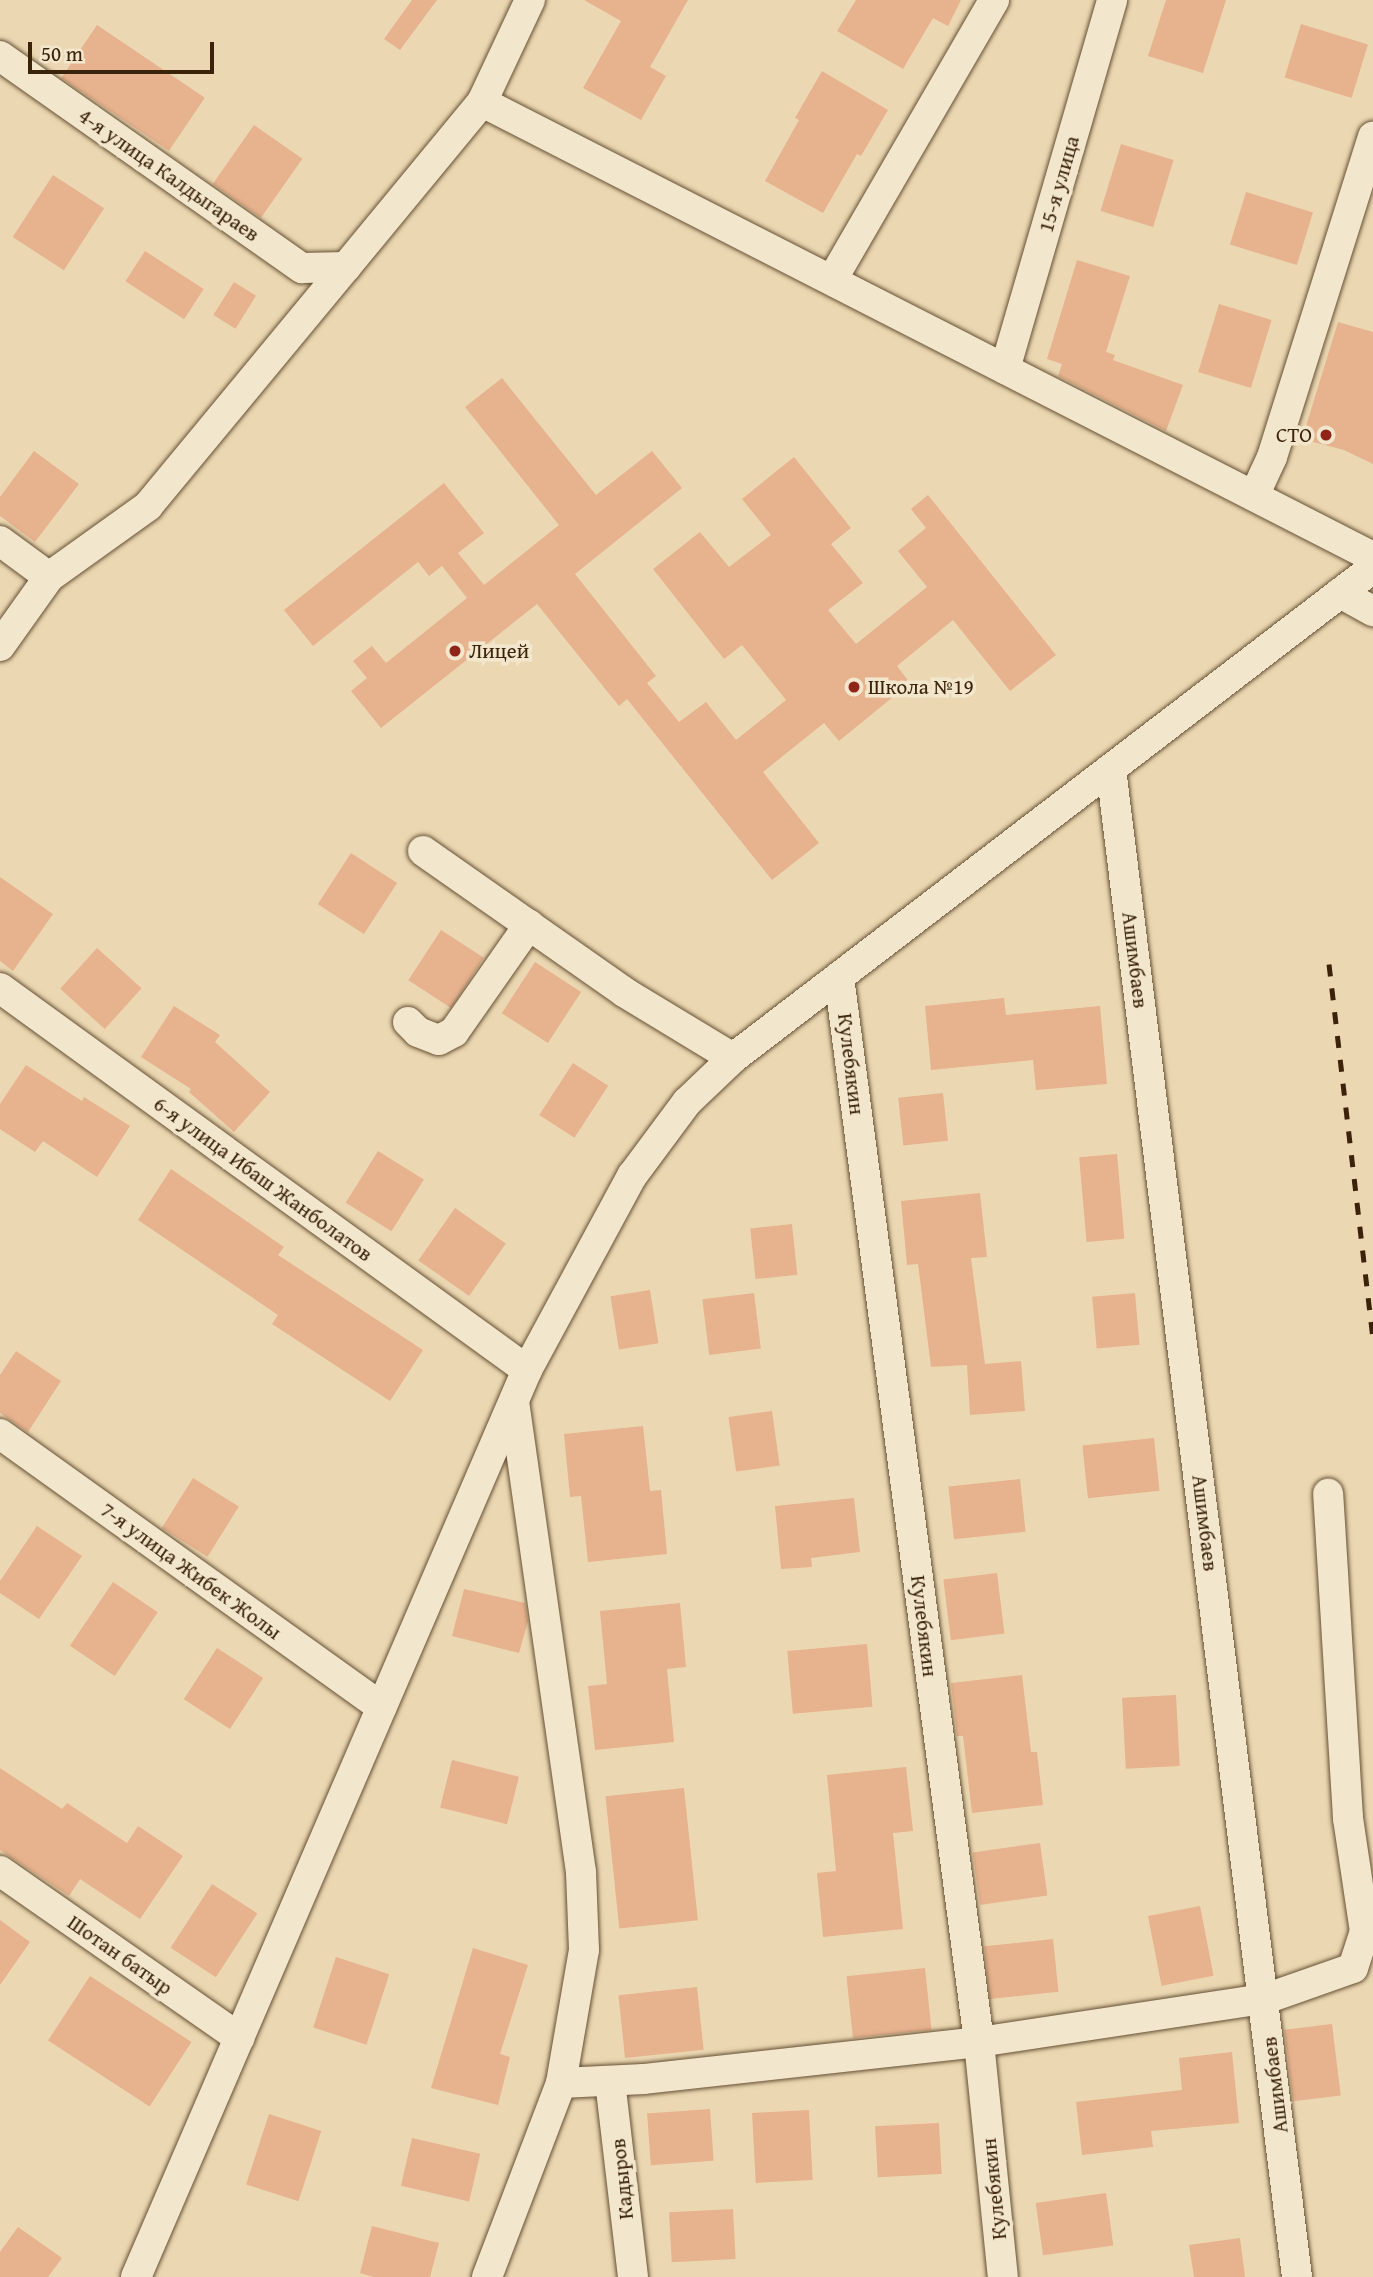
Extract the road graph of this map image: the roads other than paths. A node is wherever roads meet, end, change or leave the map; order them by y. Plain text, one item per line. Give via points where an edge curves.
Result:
1 (530, 0) edge
2 (994, 0) edge
3 (1112, 0) edge
4 (0, 56) edge
5 (482, 102) junction
6 (1373, 137) edge
7 (346, 267) junction
8 (832, 280) junction
9 (1005, 369) junction
10 (1254, 496) junction
11 (0, 541) edge
12 (1373, 557) edge
13 (1373, 568) edge
14 (49, 577) junction
15 (1340, 593) junction
16 (1373, 611) edge
17 (0, 646) edge
18 (1111, 769) junction
19 (423, 851) dead end
20 (529, 925) junction
21 (839, 977) junction
22 (0, 988) edge
23 (408, 1022) dead end
24 (733, 1058) junction
25 (527, 1370) junction
26 (513, 1401) junction
27 (0, 1434) edge
28 (1328, 1494) dead end
29 (381, 1707) junction
30 (0, 1871) edge
31 (1265, 1999) junction
32 (239, 2038) junction
33 (979, 2042) junction
34 (610, 2081) junction
35 (561, 2083) junction
36 (136, 2277) edge
37 (487, 2277) edge
38 (633, 2277) edge
39 (1003, 2277) edge
40 (1297, 2277) edge

1 - 5 street
2 - 8 street
3 - 9 street, 15-я улица
4 - 7 street, 4-я улица Калдыгараев via 302,268
5 - 7 street
5 - 8 street
6 - 10 street via 1272,457
7 - 14 street via 148,506
8 - 9 street
9 - 10 street
10 - 12 street
11 - 14 street
13 - 15 street
14 - 17 street
15 - 16 street
15 - 18 street
18 - 21 street
18 - 31 street, Ашимбаев
19 - 20 street
20 - 23 street via 454,1032 439,1040 418,1032
20 - 24 street via 624,992
21 - 24 street
21 - 33 street, Кулебякин
22 - 25 street, 6-я улица Ибаш Жанболатов
24 - 25 street via 687,1102 632,1176
25 - 26 street
26 - 29 street
26 - 35 street via 580,1872 584,1950
27 - 29 street, 7-я улица Жибек Жолы
28 - 31 street via 1348,1818 1365,1932 1353,1968
29 - 32 street
30 - 32 street, Шотан батыр
31 - 33 street
31 - 40 street, Ашимбаев
32 - 36 street
33 - 34 street
33 - 39 street, Кулебякин
34 - 35 street
34 - 38 street, Кадыров
35 - 37 street

